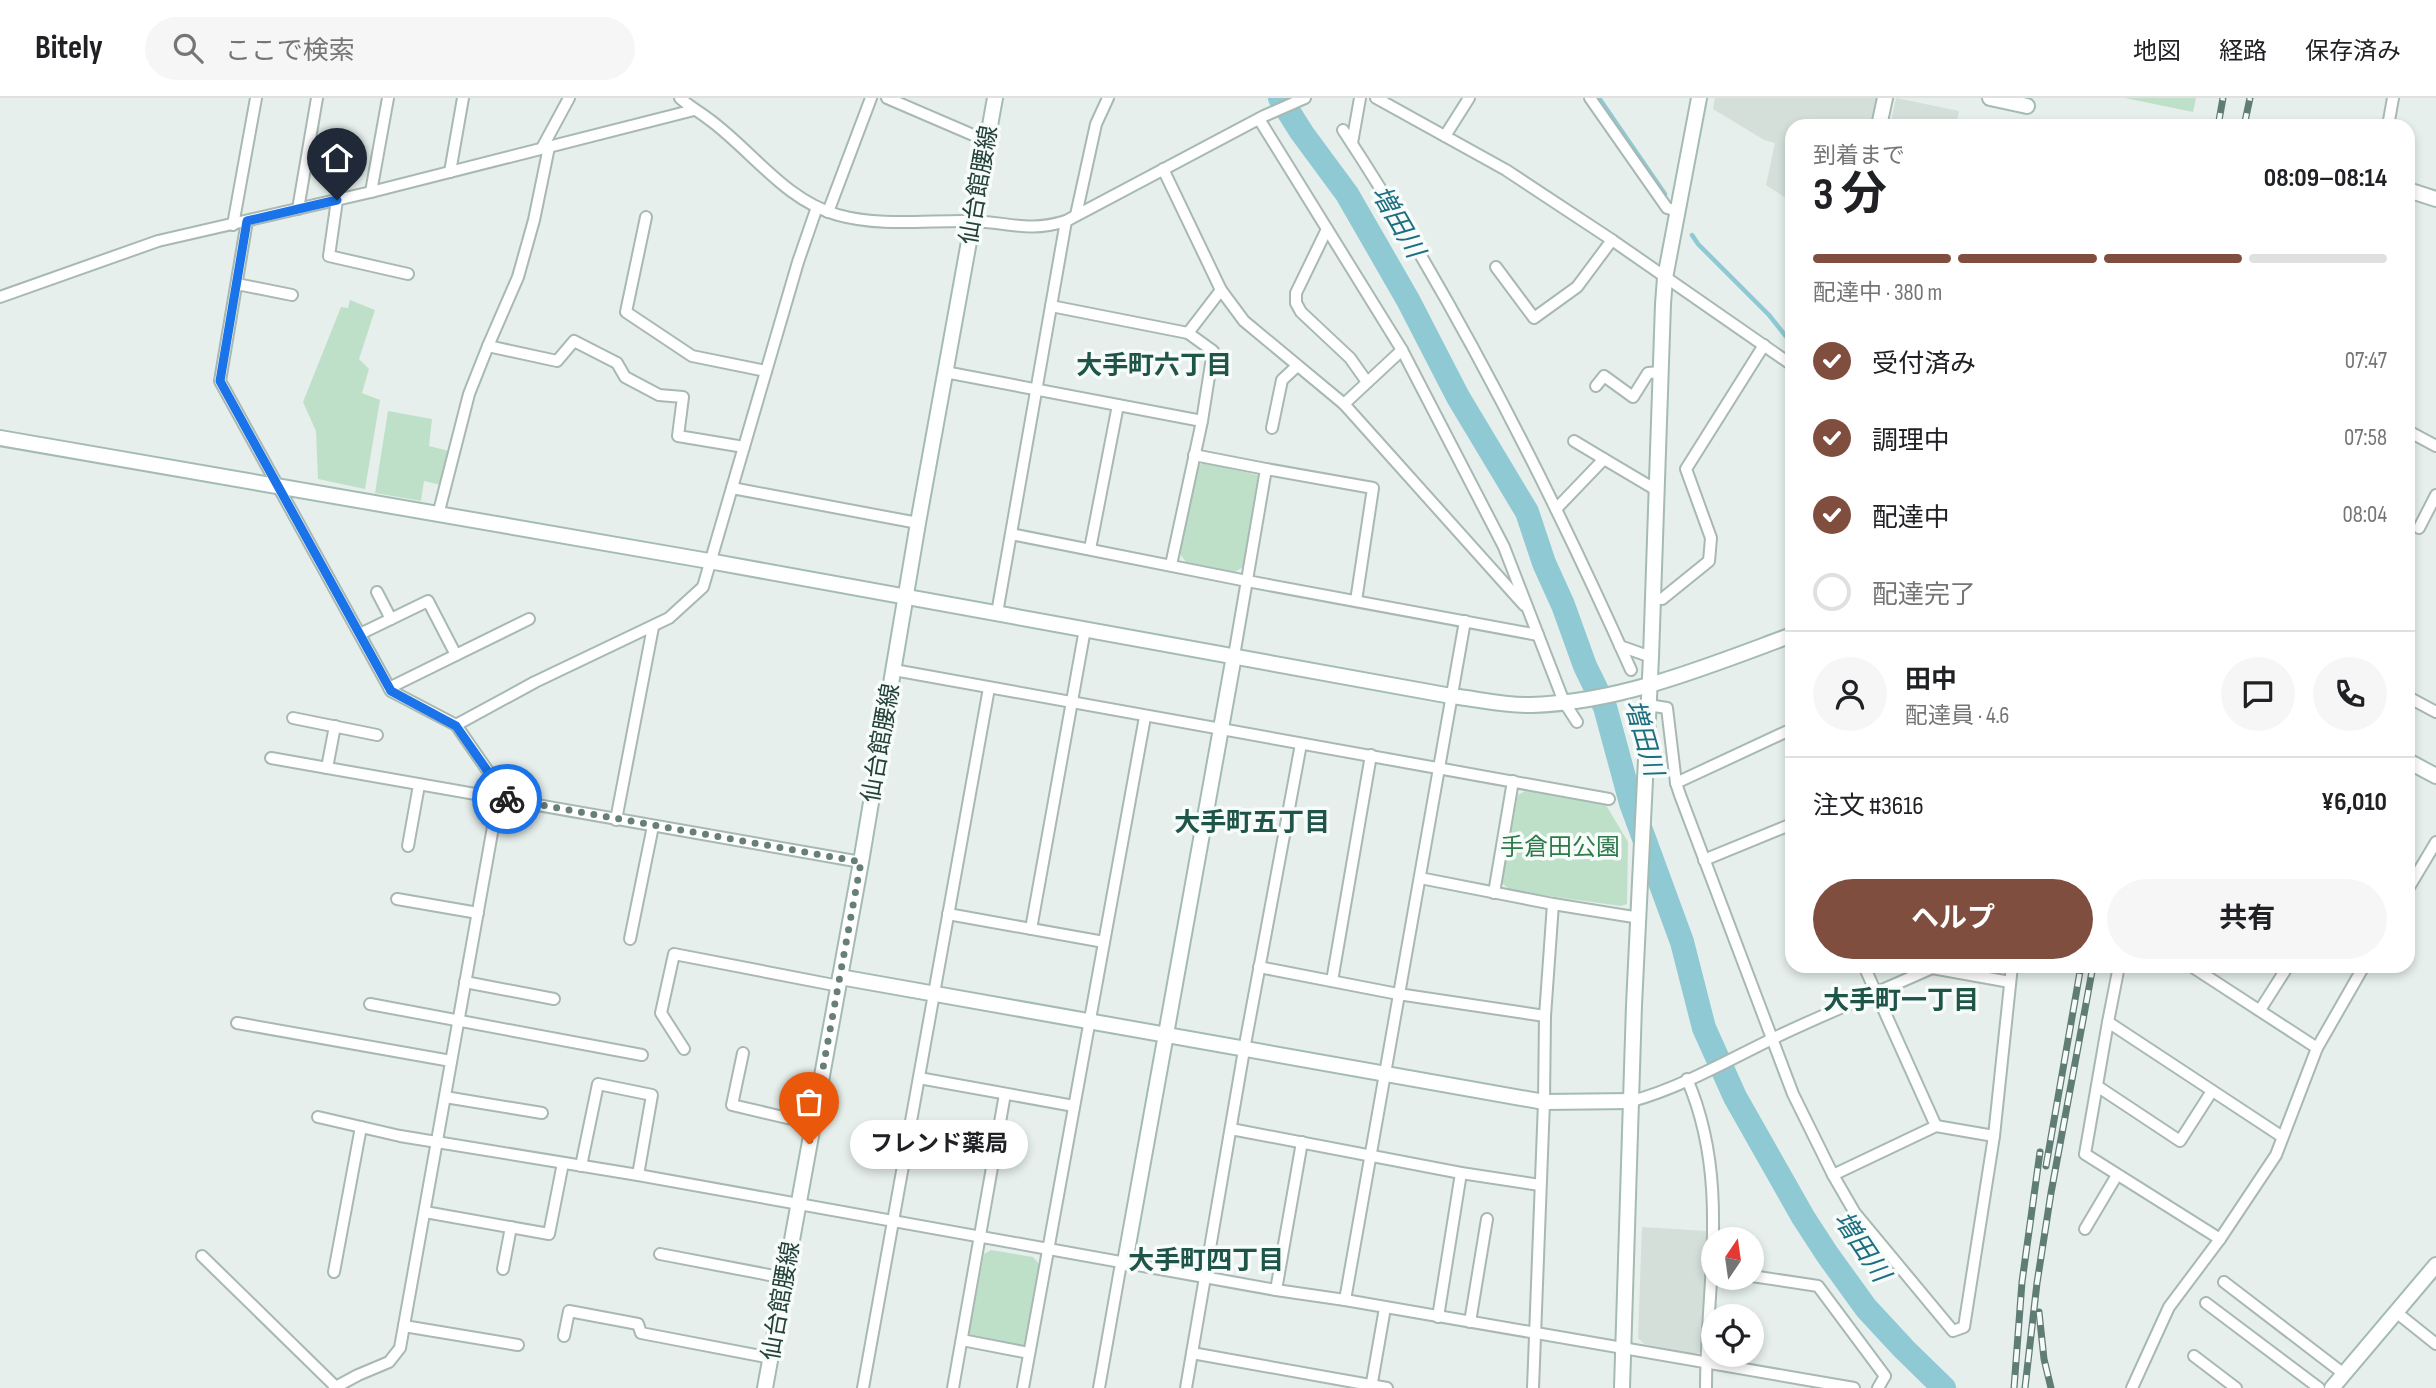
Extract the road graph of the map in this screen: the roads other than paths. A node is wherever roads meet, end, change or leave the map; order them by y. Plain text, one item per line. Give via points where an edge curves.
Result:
1 (256, 98) edge
2 (317, 98) edge
3 (388, 98) edge
4 (463, 98) edge
5 (569, 98) edge
6 (680, 98) edge
7 (871, 98) edge
8 (887, 98) edge
9 (995, 98) edge
10 (1108, 98) edge
11 (1305, 98) edge
12 (1360, 98) edge
13 (1376, 98) edge
14 (1469, 98) edge
15 (1590, 98) edge
16 (1699, 98) edge
17 (1885, 98) edge
18 (1990, 98) edge
19 (2393, 98) edge
20 (2027, 106) dead end
21 (694, 110) junction
22 (1261, 118) junction
23 (1880, 119) edge
24 (2389, 119) edge
25 (1343, 130) dead end
26 (1445, 136) junction
27 (987, 141) junction
28 (1352, 143) junction
29 (545, 148) junction
30 (1163, 169) junction
31 (450, 172) junction
32 (372, 192) junction
33 (2415, 192) edge
34 (2436, 199) edge
35 (337, 200) junction
36 (298, 209) junction
37 (822, 209) junction
38 (1678, 211) junction
39 (646, 217) dead end
40 (1071, 218) junction
41 (247, 221) junction
42 (973, 221) junction
43 (233, 225) junction
44 (1327, 229) junction
45 (1612, 240) junction
46 (1496, 267) dead end
47 (408, 274) dead end
48 (1665, 278) junction
49 (237, 284) junction
50 (1221, 290) junction
51 (292, 295) dead end
52 (0, 297) edge
53 (1051, 306) junction
54 (1188, 333) junction
55 (1763, 345) junction
56 (488, 346) junction
57 (1402, 350) junction
58 (1785, 360) edge
59 (1611, 365) dead end
60 (1296, 366) junction
61 (766, 370) junction
62 (945, 372) junction
63 (1662, 372) junction
64 (1604, 376) junction
65 (1367, 383) junction
66 (1597, 386) dead end
67 (1035, 389) junction
68 (1344, 404) junction
69 (1118, 405) junction
70 (1202, 421) junction
71 (1272, 428) dead end
72 (2415, 435) edge
73 (0, 438) edge
74 (1574, 441) dead end
75 (2436, 446) edge
76 (744, 447) junction
77 (1194, 455) junction
78 (1604, 460) junction
79 (1266, 469) junction
80 (278, 487) junction
81 (732, 488) junction
82 (1658, 491) junction
83 (2436, 495) edge
84 (1556, 509) junction
85 (439, 515) junction
86 (918, 523) junction
87 (2419, 528) dead end
88 (1011, 534) junction
89 (1090, 550) junction
90 (709, 561) junction
91 (1171, 565) junction
92 (1247, 581) junction
93 (377, 592) dead end
94 (906, 598) junction
95 (1653, 599) junction
96 (1356, 601) junction
97 (1527, 608) junction
98 (997, 613) junction
99 (528, 619) dead end
100 (391, 620) junction
101 (1465, 621) junction
102 (653, 627) junction
103 (1085, 629) junction
104 (360, 634) junction
105 (1538, 635) junction
106 (1785, 637) edge
107 (1620, 646) junction
108 (456, 655) junction
109 (1234, 656) junction
110 (1651, 657) junction
111 (894, 670) junction
112 (1631, 670) dead end
113 (1649, 685) junction
114 (389, 688) junction
115 (989, 688) junction
116 (1451, 696) junction
117 (1569, 701) junction
118 (2415, 701) edge
119 (1072, 703) junction
120 (1648, 712) junction
121 (2436, 712) edge
122 (1145, 717) junction
123 (293, 718) dead end
124 (1577, 722) dead end
125 (335, 726) junction
126 (456, 726) junction
127 (1220, 730) junction
128 (1785, 732) edge
129 (377, 734) dead end
130 (1300, 744) junction
131 (1371, 755) junction
132 (271, 758) dead end
133 (2415, 765) edge
134 (327, 768) junction
135 (1439, 768) junction
136 (2436, 776) edge
137 (1513, 781) junction
138 (1676, 783) junction
139 (419, 785) junction
140 (503, 799) junction
141 (1609, 799) dead end
142 (616, 820) junction
143 (653, 827) junction
144 (1785, 827) edge
145 (2436, 842) edge
146 (408, 846) dead end
147 (1704, 860) junction
148 (861, 862) junction
149 (2415, 876) edge
150 (1420, 878) junction
151 (1494, 893) junction
152 (397, 899) dead end
153 (1553, 904) junction
154 (478, 913) junction
155 (948, 914) junction
156 (1640, 918) junction
157 (1031, 929) junction
158 (630, 939) dead end
159 (1104, 942) junction
160 (1259, 967) junction
161 (1867, 973) edge
162 (1919, 973) edge
163 (1963, 973) edge
164 (2011, 973) edge
165 (2118, 973) edge
166 (2208, 973) edge
167 (2284, 973) edge
168 (2360, 973) edge
169 (839, 981) junction
170 (1332, 981) junction
171 (465, 982) junction
172 (2010, 982) junction
173 (934, 993) junction
174 (1875, 993) junction
175 (1398, 994) junction
176 (554, 999) dead end
177 (370, 1004) dead end
178 (2260, 1010) junction
179 (1545, 1016) junction
180 (1090, 1020) junction
181 (457, 1021) junction
182 (237, 1023) dead end
183 (2108, 1023) junction
184 (1165, 1035) junction
185 (1770, 1040) junction
186 (2317, 1048) junction
187 (684, 1049) dead end
188 (1244, 1050) junction
189 (743, 1052) dead end
190 (642, 1055) dead end
191 (451, 1060) junction
192 (1384, 1074) junction
193 (919, 1078) junction
194 (1687, 1079) junction
195 (2097, 1086) junction
196 (2212, 1091) junction
197 (1005, 1094) junction
198 (445, 1097) junction
199 (1632, 1101) junction
200 (1544, 1102) junction
201 (1074, 1106) junction
202 (541, 1113) dead end
203 (318, 1117) dead end
204 (813, 1124) junction
205 (1936, 1126) junction
206 (361, 1127) junction
207 (1231, 1129) junction
208 (1994, 1136) junction
209 (2281, 1136) junction
210 (437, 1142) junction
211 (1302, 1142) junction
212 (1371, 1156) junction
213 (563, 1163) junction
214 (581, 1166) junction
215 (1461, 1173) junction
216 (638, 1175) junction
217 (1833, 1175) junction
218 (2117, 1175) junction
219 (1540, 1185) junction
220 (798, 1205) junction
221 (425, 1212) junction
222 (1487, 1219) dead end
223 (893, 1221) junction
224 (511, 1227) junction
225 (1713, 1227) edge
226 (2085, 1230) dead end
227 (981, 1236) junction
228 (2220, 1239) junction
229 (1048, 1248) junction
230 (660, 1254) dead end
231 (202, 1256) dead end
232 (1125, 1262) junction
233 (2436, 1265) edge
234 (503, 1269) dead end
235 (334, 1272) dead end
236 (1206, 1277) junction
237 (785, 1278) junction
238 (1764, 1278) edge
239 (2224, 1282) dead end
240 (1276, 1290) junction
241 (1345, 1300) junction
242 (2206, 1303) dead end
243 (1385, 1308) junction
244 (2396, 1312) junction
245 (1438, 1317) junction
246 (1470, 1322) junction
247 (404, 1326) junction
248 (1535, 1333) junction
249 (564, 1336) dead end
250 (962, 1340) junction
251 (2436, 1344) edge
252 (517, 1345) dead end
253 (1624, 1349) junction
254 (1029, 1353) junction
255 (1192, 1353) junction
256 (2194, 1356) dead end
257 (771, 1358) junction
258 (1701, 1363) edge
259 (1706, 1367) edge
260 (1724, 1367) edge
261 (2344, 1374) junction
262 (1372, 1387) edge
263 (336, 1388) edge
264 (765, 1388) edge
265 (863, 1388) edge
266 (953, 1388) edge
267 (1023, 1388) edge
268 (1099, 1388) edge
269 (1186, 1388) edge
270 (1387, 1388) edge
271 (1533, 1388) edge
272 (1622, 1388) edge
273 (1706, 1388) edge
274 (1854, 1388) edge
275 (1878, 1388) edge
276 (2132, 1388) edge
277 (2236, 1388) edge
278 (2319, 1388) edge
279 (2332, 1388) edge

1 - 43 street
2 - 36 street
3 - 32 street
4 - 31 street
5 - 29 street
6 - 21 street
7 - 37 street
8 - 27 street
9 - 27 street, 仙台館腰線
10 - 40 street via 1096,124
11 - 22 street
12 - 28 street
13 - 26 street
14 - 26 street
15 - 38 street via 1667,208
16 - 38 street
17 - 23 street
18 - 20 street
19 - 24 street
21 - 29 street
21 - 37 street via 788,188
22 - 30 street
22 - 44 street
25 - 28 street
26 - 45 street
27 - 42 street, 仙台館腰線
28 - 84 street via 1464,333
29 - 31 street
29 - 56 street via 534,220 518,277
30 - 40 street
30 - 50 street
31 - 32 street
32 - 35 street
33 - 34 street
35 - 36 street
35 - 47 street via 328,256
36 - 41 street
37 - 42 street via 856,219
37 - 61 street via 798,262
38 - 48 street
39 - 61 street via 625,312 692,356
40 - 42 street via 1046,227
40 - 53 street
41 - 43 street
41 - 49 street
42 - 62 street, 仙台館腰線
43 - 52 street via 151,243
44 - 57 street
44 - 65 street via 1296,293 1296,303 1350,358
45 - 46 street via 1577,287 1534,318
45 - 48 street
48 - 55 street
48 - 63 street
49 - 51 street
49 - 80 street via 220,381
50 - 54 street
50 - 60 street via 1244,321
53 - 54 street
53 - 67 street
54 - 70 street via 1213,351
55 - 58 street
55 - 95 street via 1685,469 1712,538 1709,561 1662,599
56 - 76 street via 557,361 574,341 617,363 625,377 659,394 683,397 678,436
56 - 85 street via 469,394
57 - 65 street
57 - 97 street via 1504,547
59 - 64 street
60 - 68 street
60 - 71 street via 1282,380
61 - 76 street
62 - 67 street
62 - 86 street, 仙台館腰線
63 - 64 street via 1648,373 1633,397
63 - 82 street
64 - 66 street
65 - 68 street
67 - 69 street
67 - 88 street
68 - 97 street
69 - 70 street
69 - 89 street
70 - 77 street
72 - 75 street
73 - 80 street
74 - 78 street
76 - 81 street
77 - 79 street
77 - 91 street
78 - 82 street
78 - 84 street
79 - 92 street
79 - 96 street via 1373,488
80 - 85 street
80 - 104 street
81 - 86 street
81 - 90 street
82 - 95 street
83 - 87 street
84 - 107 street
85 - 90 street
86 - 94 street, 仙台館腰線
88 - 89 street
88 - 98 street
89 - 91 street
90 - 94 street
90 - 102 street via 703,587
91 - 92 street
92 - 96 street
92 - 109 street
93 - 100 street
94 - 98 street
94 - 111 street, 仙台館腰線
95 - 110 street
96 - 101 street
97 - 105 street
98 - 103 street
99 - 108 street
100 - 104 street
100 - 108 street via 428,601
101 - 105 street
101 - 116 street
102 - 126 street via 535,682
102 - 142 street
103 - 109 street
103 - 119 street
104 - 114 street
105 - 117 street
106 - 113 street
107 - 110 street
107 - 112 street
108 - 114 street
109 - 116 street
109 - 127 street
110 - 113 street
111 - 115 street
111 - 148 street, 仙台館腰線
113 - 117 street
113 - 120 street
114 - 126 street
115 - 119 street
115 - 155 street
116 - 117 street via 1510,704
116 - 135 street
117 - 124 street
118 - 121 street
119 - 122 street
119 - 157 street
120 - 138 street via 1667,708
120 - 156 street
122 - 127 street
122 - 159 street
123 - 125 street
125 - 129 street
125 - 134 street
126 - 140 street
127 - 130 street
127 - 184 street
128 - 138 street
130 - 131 street
130 - 160 street
131 - 135 street
131 - 170 street
132 - 134 street
133 - 136 street
134 - 139 street
135 - 137 street
135 - 150 street
137 - 141 street
137 - 151 street
138 - 147 street
139 - 140 street
139 - 146 street
140 - 142 street
140 - 154 street
142 - 143 street
143 - 148 street
143 - 158 street
144 - 147 street
145 - 149 street
147 - 185 street
148 - 169 street, 仙台館腰線
150 - 151 street
150 - 175 street
151 - 153 street
152 - 154 street
153 - 156 street
153 - 179 street
154 - 171 street
155 - 157 street
155 - 173 street
156 - 199 street
157 - 159 street
159 - 180 street
160 - 170 street
160 - 188 street
161 - 174 street
162 - 174 street
163 - 172 street
164 - 172 street
165 - 183 street
166 - 178 street
167 - 178 street
168 - 186 street
169 - 173 street
169 - 187 street via 674,954 661,1013
169 - 204 street, 仙台館腰線
170 - 175 street
171 - 176 street
171 - 181 street
172 - 208 street
173 - 180 street
173 - 193 street
174 - 185 street
174 - 205 street
175 - 179 street
175 - 192 street
177 - 181 street
178 - 186 street
179 - 200 street
180 - 184 street
180 - 201 street
181 - 190 street
181 - 191 street
182 - 191 street
183 - 195 street
183 - 196 street
184 - 188 street
184 - 232 street
185 - 194 street
185 - 217 street
186 - 209 street
188 - 192 street
188 - 207 street
189 - 204 street via 732,1105
191 - 198 street
192 - 200 street
192 - 212 street
193 - 197 street
193 - 223 street
194 - 199 street
194 - 225 street via 1706,1133
195 - 196 street via 2180,1141
195 - 218 street via 2085,1154
196 - 209 street
197 - 201 street
197 - 227 street
198 - 202 street
198 - 210 street
199 - 200 street
199 - 253 street
200 - 219 street
201 - 229 street
203 - 206 street
204 - 220 street, 仙台館腰線
205 - 208 street
205 - 217 street
206 - 210 street
206 - 235 street
207 - 211 street
207 - 236 street
208 - 217 street via 1964,1327 1953,1331 1856,1213
209 - 228 street via 2276,1155
210 - 213 street
210 - 221 street
211 - 212 street
211 - 240 street
212 - 215 street
212 - 241 street
213 - 214 street
213 - 224 street via 549,1234
214 - 216 street
214 - 216 street via 598,1084 653,1095
215 - 219 street
215 - 245 street
216 - 220 street
218 - 226 street
218 - 228 street
219 - 248 street
220 - 223 street
220 - 237 street, 仙台館腰線
221 - 224 street
221 - 247 street
222 - 246 street
223 - 227 street
223 - 265 street
224 - 234 street
227 - 229 street
227 - 250 street
228 - 276 street via 2169,1307
229 - 232 street
229 - 254 street
230 - 237 street
231 - 263 street
232 - 236 street
232 - 268 street
233 - 244 street
236 - 240 street
236 - 255 street
237 - 257 street, 仙台館腰線
238 - 275 street via 1818,1286 1885,1376
239 - 261 street
240 - 241 street
241 - 243 street
242 - 278 street
243 - 245 street
243 - 262 street
244 - 251 street
244 - 261 street
245 - 246 street
246 - 248 street
247 - 252 street
247 - 263 street via 400,1348 389,1363
248 - 253 street
248 - 271 street
249 - 257 street via 569,1311 638,1324 641,1333
250 - 254 street
250 - 266 street
253 - 258 street
253 - 272 street
254 - 267 street
255 - 262 street
255 - 269 street
256 - 277 street
257 - 264 street, 仙台館腰線
259 - 273 street
260 - 274 street
261 - 279 street
262 - 270 street

